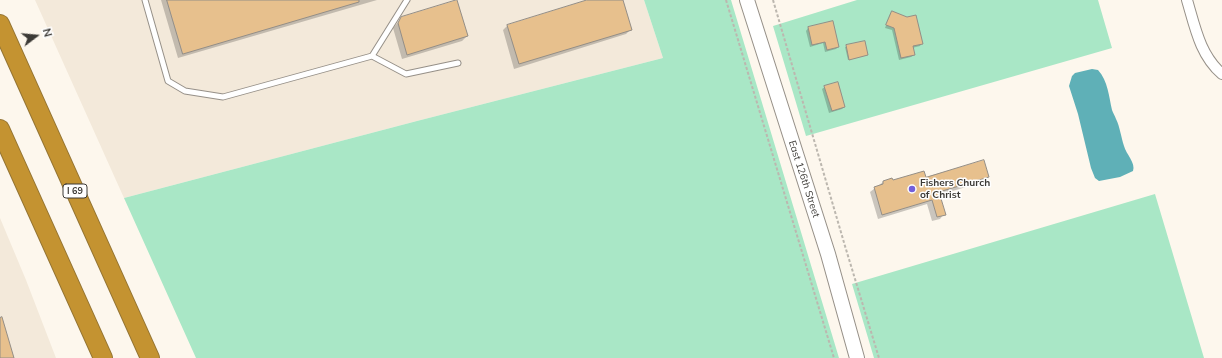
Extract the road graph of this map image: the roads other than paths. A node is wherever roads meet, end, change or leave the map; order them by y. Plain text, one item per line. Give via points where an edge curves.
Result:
1 (145, 0) edge
2 (406, 0) edge
3 (747, 0) edge
4 (1187, 0) edge
5 (0, 24) edge
6 (372, 56) junction
7 (458, 63) dead end
8 (1222, 74) edge
9 (0, 129) edge
10 (103, 358) edge
11 (150, 358) edge
12 (857, 358) edge

1 - 6 lane via 168,81 185,91 223,97
2 - 6 lane
3 - 12 main road, East 126th Street via 828,254
4 - 8 street via 1204,53
5 - 11 highway, I 69
6 - 7 lane via 406,74
9 - 10 highway

